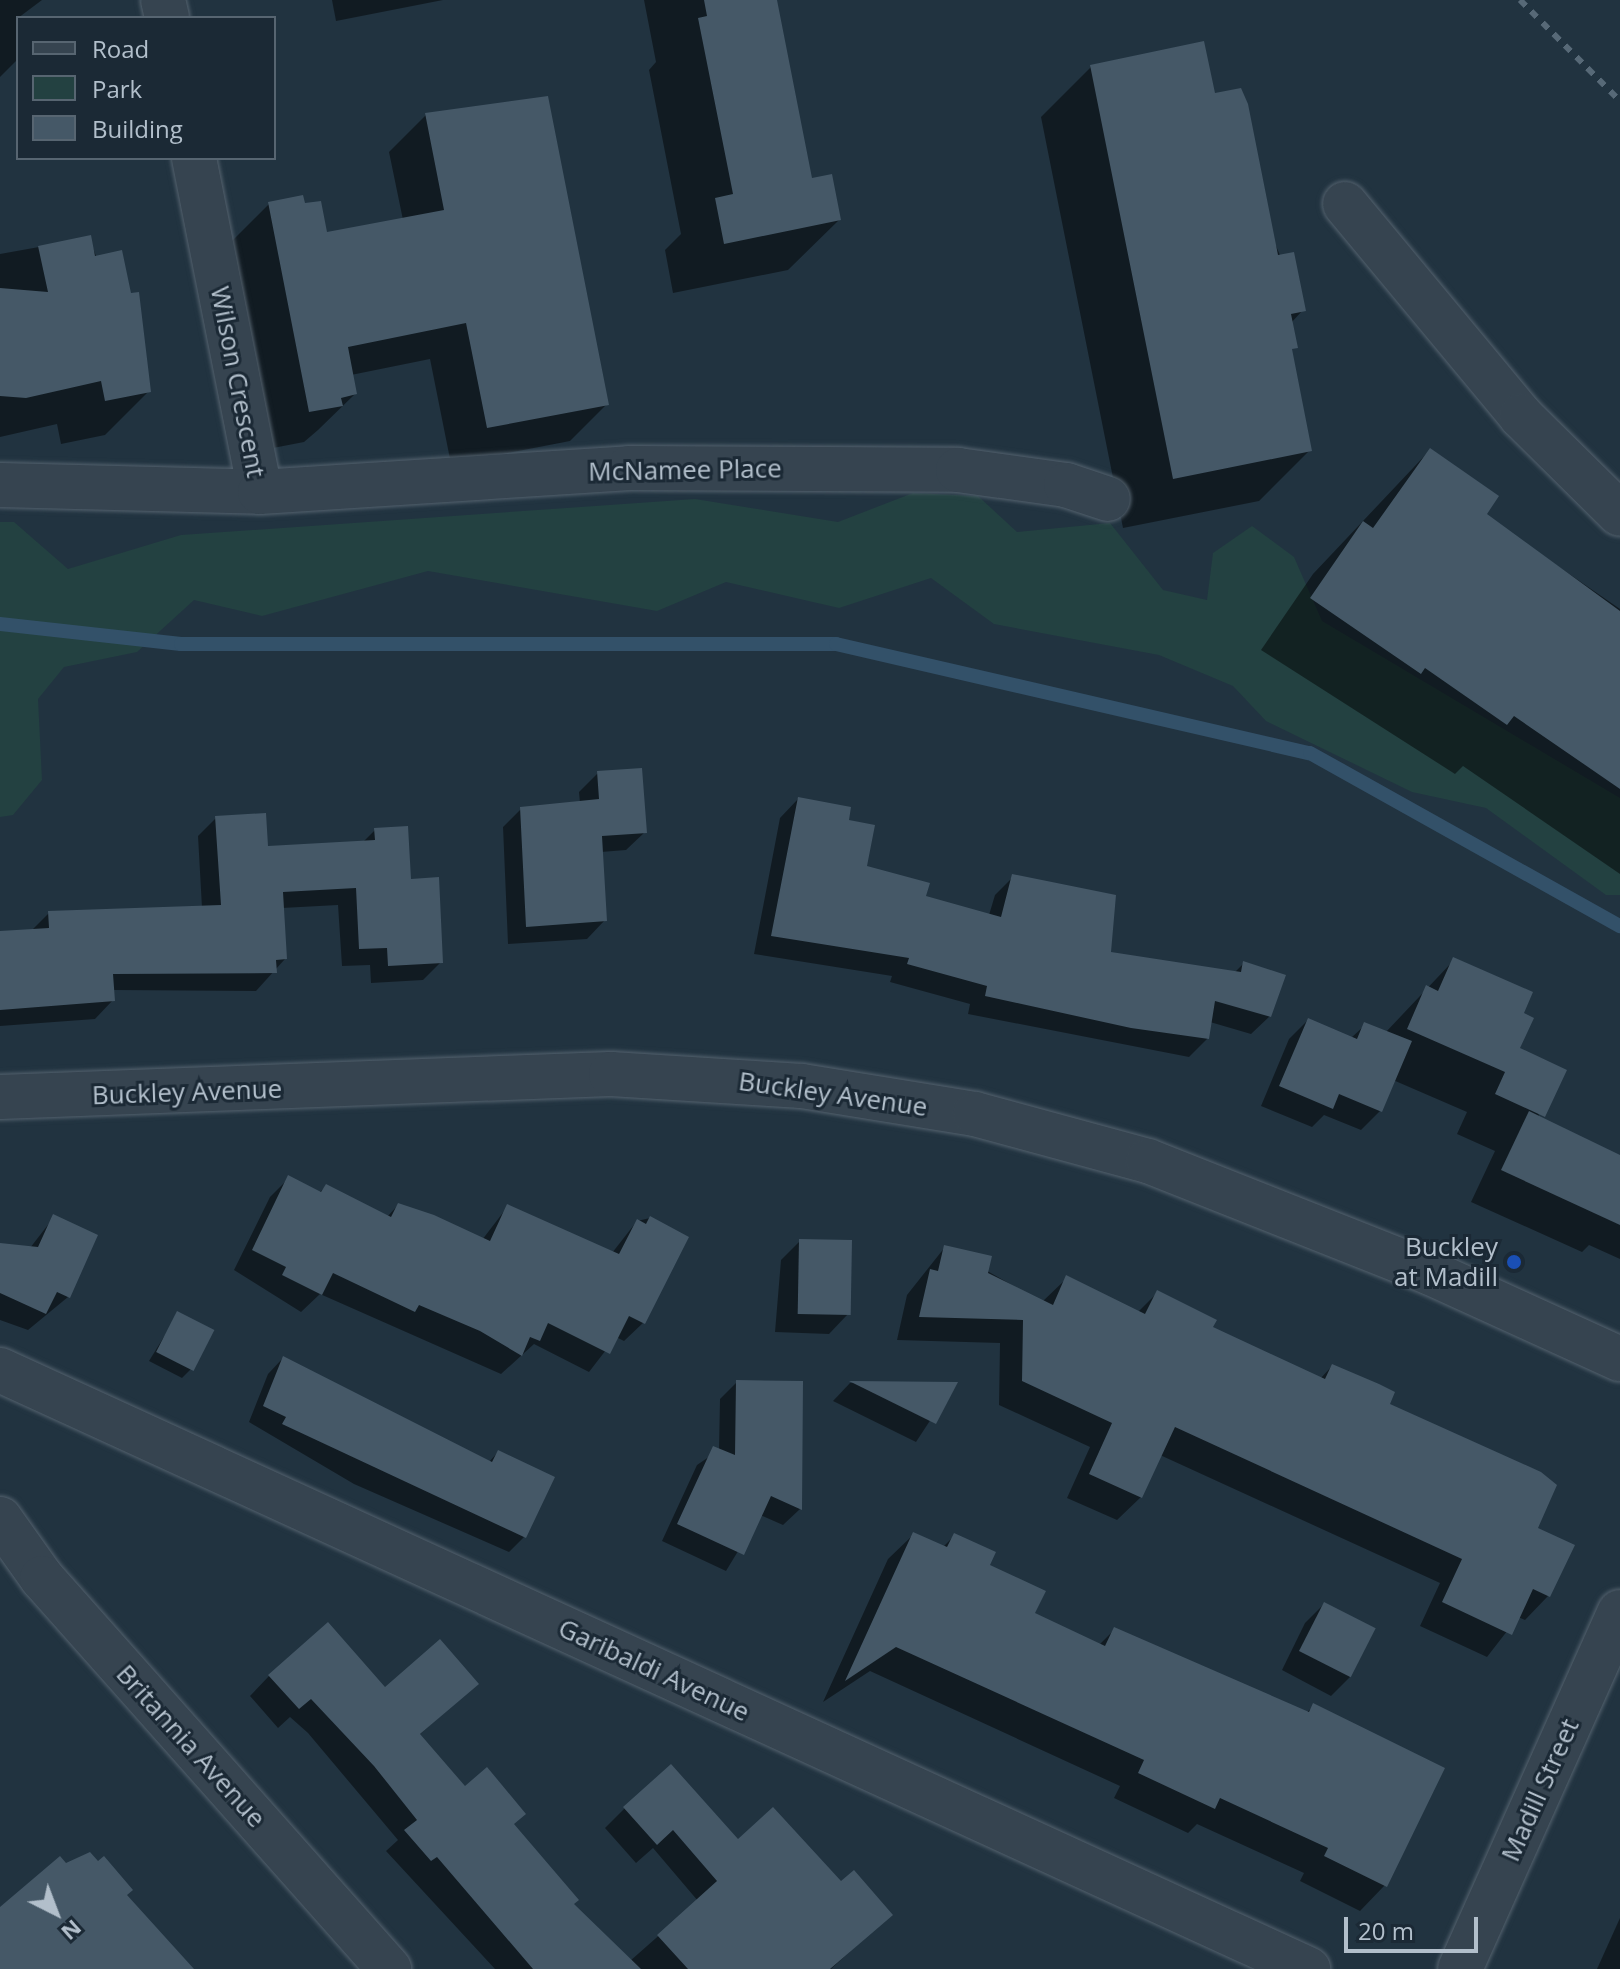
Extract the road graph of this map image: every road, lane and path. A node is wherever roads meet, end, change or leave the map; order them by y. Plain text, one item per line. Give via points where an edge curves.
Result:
1 (194, 160) edge
2 (1345, 204) dead end
3 (0, 485) edge
4 (260, 492) junction
5 (1108, 499) dead end
6 (1620, 514) edge
7 (0, 1097) edge
8 (1620, 1359) edge
9 (0, 1370) edge
10 (0, 1519) edge
11 (1620, 1612) edge
12 (389, 1969) edge
13 (1308, 1969) edge
14 (1460, 1969) edge

1 - 4 street, Wilson Crescent
2 - 6 street via 1521,416
3 - 4 street, Wilson Crescent
4 - 5 street, McNamee Place via 629,468 958,470 1066,485
7 - 8 street, Buckley Avenue via 611,1074 850,1093 975,1114 1148,1161 1431,1273
9 - 13 street, Garibaldi Avenue
10 - 12 street, Britannia Avenue via 42,1578
11 - 14 street, Madill Street

